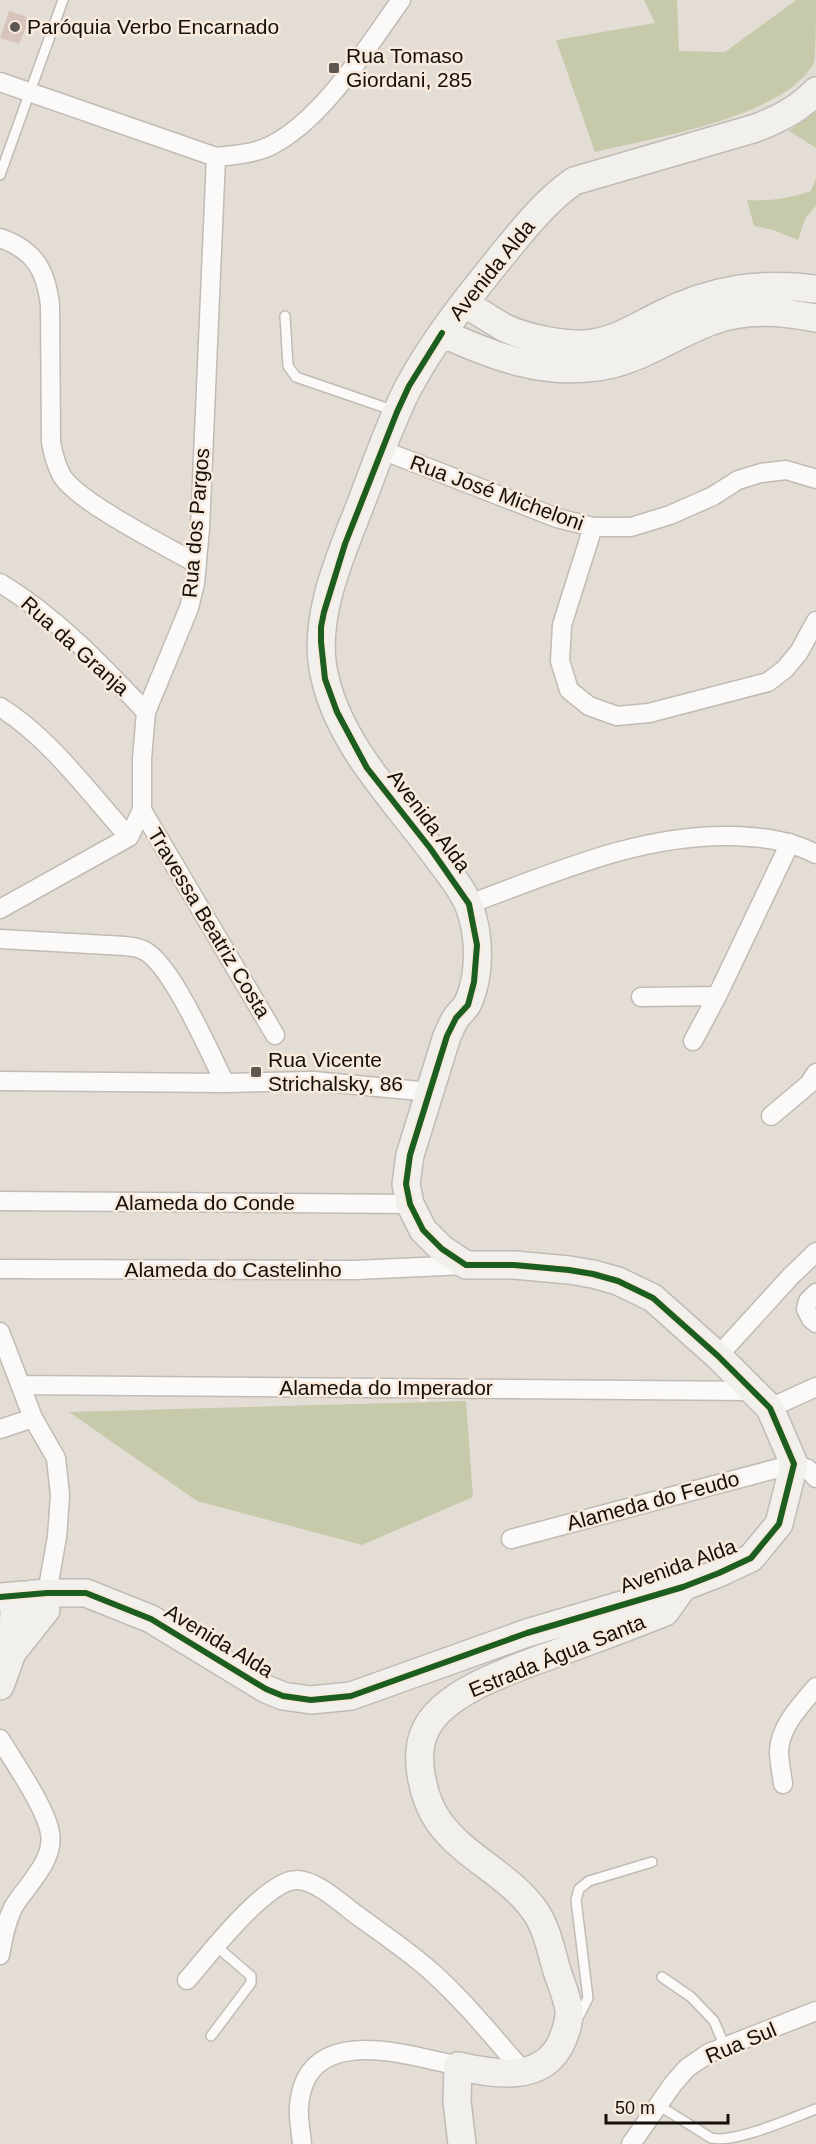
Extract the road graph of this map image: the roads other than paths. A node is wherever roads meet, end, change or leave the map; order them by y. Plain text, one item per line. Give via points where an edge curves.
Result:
1 (63, 0) edge
2 (401, 0) edge
3 (0, 82) edge
4 (816, 91) edge
5 (30, 93) junction
6 (216, 158) junction
7 (0, 176) edge
8 (0, 238) edge
9 (816, 289) edge
10 (464, 303) junction
11 (285, 316) dead end
12 (816, 318) edge
13 (442, 333) junction
14 (397, 412) junction
15 (382, 450) junction
16 (816, 479) edge
17 (593, 527) junction
18 (197, 564) junction
19 (0, 583) edge
20 (816, 621) edge
21 (1, 710) edge
22 (146, 712) junction
23 (142, 810) junction
24 (129, 837) junction
25 (790, 843) junction
26 (815, 851) edge
27 (468, 904) junction
28 (0, 909) edge
29 (0, 939) edge
30 (717, 996) junction
31 (641, 997) dead end
32 (275, 1035) dead end
33 (693, 1041) dead end
34 (0, 1081) edge
35 (814, 1082) edge
36 (225, 1083) junction
37 (431, 1092) junction
38 (771, 1116) dead end
39 (0, 1201) edge
40 (410, 1204) junction
41 (816, 1252) edge
42 (466, 1265) junction
43 (0, 1269) edge
44 (816, 1293) edge
45 (816, 1323) edge
46 (0, 1332) edge
47 (718, 1356) junction
48 (7, 1364) edge
49 (20, 1385) junction
50 (816, 1387) edge
51 (761, 1400) junction
52 (33, 1418) junction
53 (0, 1429) edge
54 (805, 1471) edge
55 (511, 1539) dead end
56 (683, 1587) junction
57 (23, 1603) edge
58 (0, 1686) edge
59 (816, 1687) edge
60 (0, 1739) edge
61 (783, 1784) dead end
62 (651, 1862) dead end
63 (216, 1946) junction
64 (0, 1955) edge
65 (662, 1977) dead end
66 (187, 1980) dead end
67 (816, 2011) edge
68 (567, 2028) junction
69 (211, 2036) dead end
70 (725, 2047) junction
71 (458, 2066) junction
72 (523, 2072) junction
73 (658, 2105) junction
74 (816, 2109) edge
75 (302, 2144) edge
76 (462, 2144) edge
77 (631, 2144) edge

1 - 5 lane
2 - 6 street via 321,107 286,137 244,154
3 - 5 street
4 - 10 street, Avenida Alda via 806,102 756,128 574,181 553,196
5 - 6 street
5 - 7 lane
6 - 18 street, Rua dos Pargos
8 - 18 street via 30,255 48,285 51,442 63,478 94,504
9 - 10 street via 782,285 743,287 704,296 624,335 591,344 553,342 505,328
10 - 13 street, Avenida Alda
11 - 14 lane via 288,366 296,377
12 - 13 street via 749,312 712,320 631,358 599,367 559,370 522,363
13 - 14 street, Avenida Alda
14 - 15 street, Avenida Alda
15 - 17 street, Rua José Micheloni via 546,514
15 - 27 street, Avenida Alda via 345,544 324,612 321,642 325,679 337,712 368,768
16 - 17 street, Rua José Micheloni via 786,470 761,473 738,480 670,515 631,527
17 - 20 street via 562,625 560,661 569,690 589,706 617,716 649,713 768,682 799,652
18 - 22 street, Rua dos Pargos via 189,608
19 - 22 street, Rua da Granja via 61,627
21 - 24 street via 58,758
22 - 23 street, Rua dos Pargos
23 - 24 street, Rua dos Pargos
23 - 32 street, Travessa Beatriz Costa
24 - 28 street
25 - 26 street
25 - 27 street via 764,837 716,836 635,846
25 - 30 street
27 - 37 street, Avenida Alda via 477,945 474,982 468,1005 447,1036
29 - 36 street via 144,950 158,961 173,983
30 - 31 street
30 - 33 street
34 - 36 street
35 - 38 street
36 - 37 street via 313,1081
37 - 40 street, Avenida Alda via 410,1155 406,1184
39 - 40 street, Alameda do Conde
40 - 42 street, Avenida Alda via 423,1230 441,1249
41 - 47 street
42 - 43 street, Alameda do Castelinho via 355,1270
42 - 47 street via 569,1270 618,1281 653,1298
44 - 45 street via 806,1309
46 - 48 street
47 - 51 street
48 - 49 street
49 - 51 street, Alameda do Imperador
49 - 52 street
50 - 51 street
51 - 54 street
52 - 53 street
52 - 57 street via 56,1458 60,1495 57,1537
54 - 55 street, Alameda do Feudo
54 - 56 street, Avenida Alda via 779,1524 751,1558
56 - 57 street, Avenida Alda via 527,1633 351,1695 311,1700 266,1689 151,1619 86,1593
56 - 68 street, Estrada Água Santa via 665,1612 490,1678 439,1710 424,1732 419,1762 425,1794 440,1822 460,1844 522,1895 536,1912 569,2011
57 - 58 street
59 - 61 street via 794,1714 782,1738 779,1755
60 - 64 street via 45,1816 51,1834 45,1861 13,1907
62 - 68 lane via 589,1881 579,1889 576,1900 588,1998
63 - 66 street
63 - 69 lane via 251,1976 251,1983
63 - 72 street via 271,1890 295,1880 309,1883 331,1895 433,1973 468,2007
65 - 70 lane via 691,1997 714,2021
67 - 70 street, Rua Sul
68 - 72 street via 550,2058
70 - 73 street, Rua Sul via 687,2068
71 - 72 street via 499,2074
71 - 75 street via 383,2051 356,2049 334,2054 316,2066 304,2085 299,2108
71 - 76 street
73 - 74 lane via 718,2140 733,2139
73 - 77 street, Rua Sul

